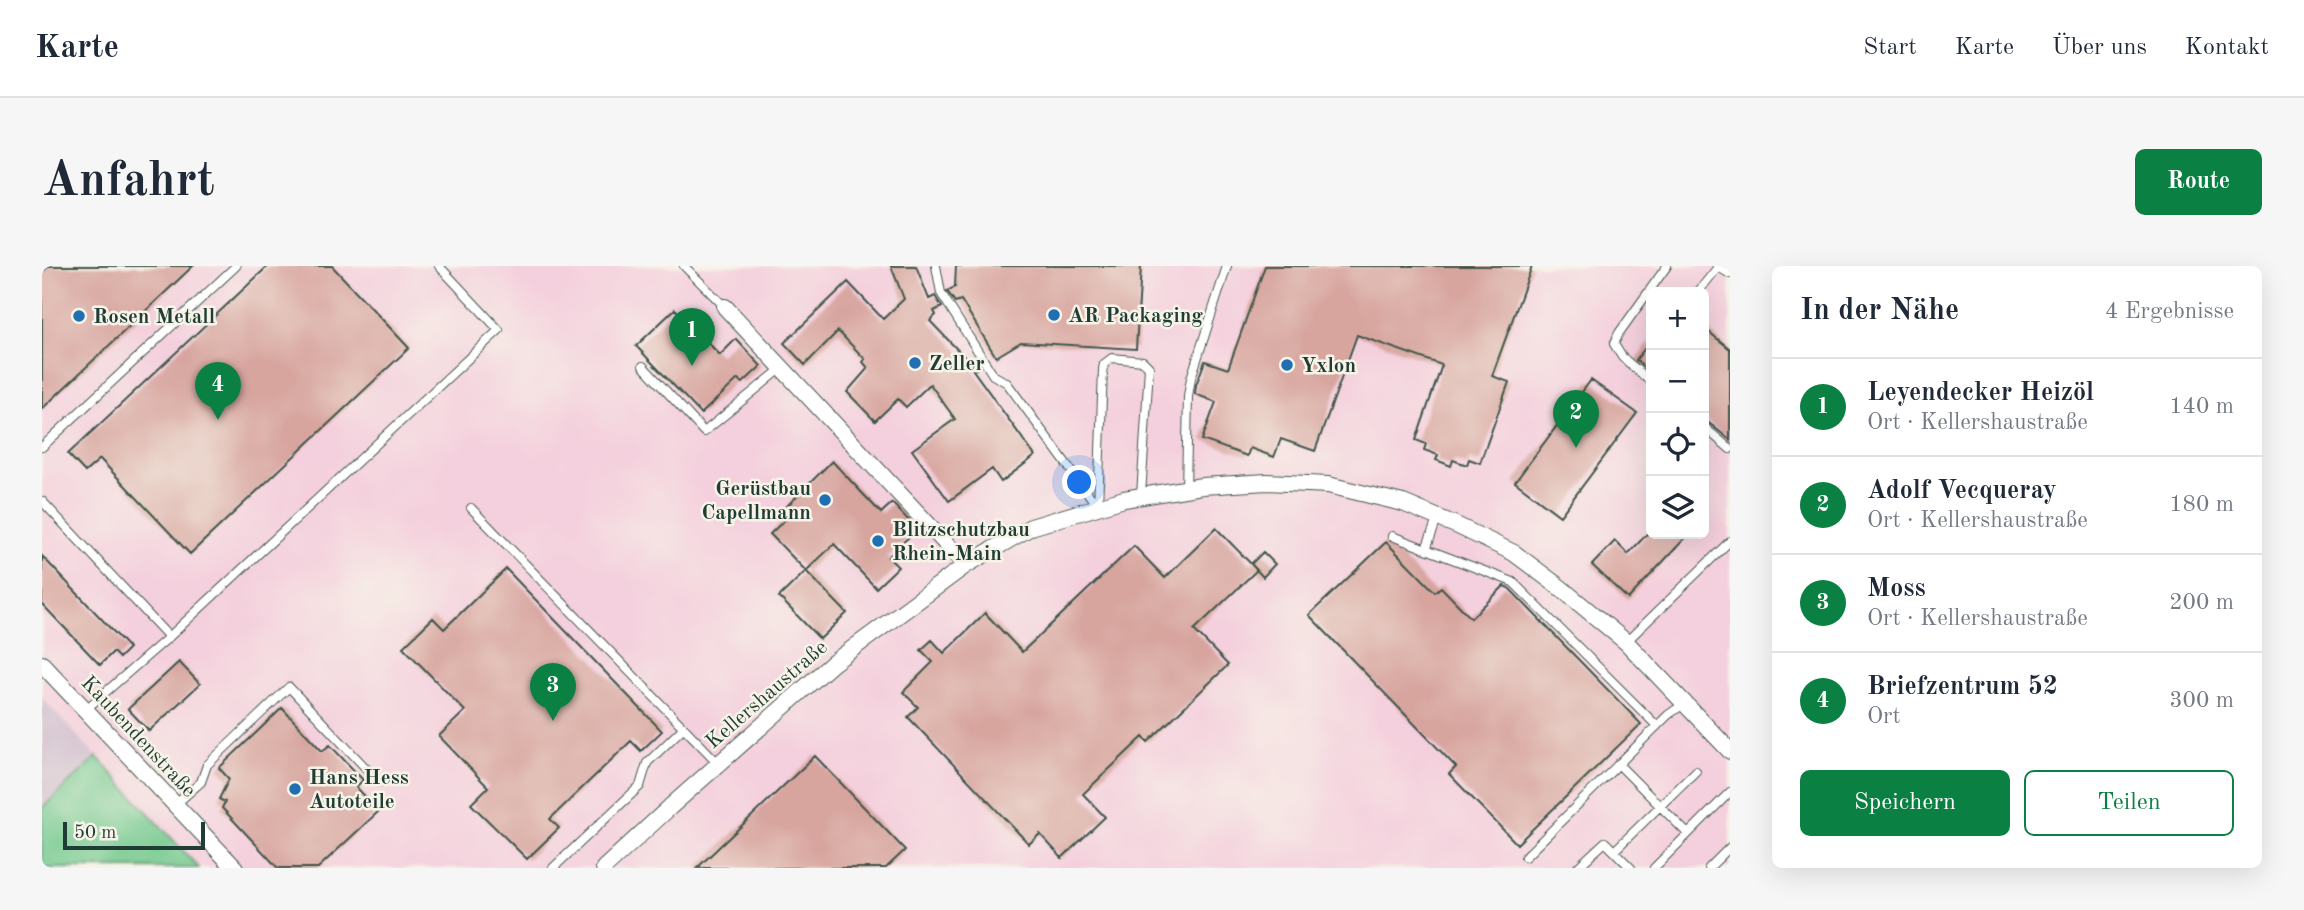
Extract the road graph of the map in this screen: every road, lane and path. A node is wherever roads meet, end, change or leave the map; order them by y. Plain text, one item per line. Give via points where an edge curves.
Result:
1 (236, 266) edge
2 (439, 266) edge
3 (684, 266) edge
4 (936, 266) edge
5 (1227, 266) edge
6 (1667, 266) edge
7 (1717, 266) edge
8 (1730, 274) edge
9 (1702, 287) edge
10 (725, 307) joint
11 (643, 366) dead end
12 (782, 368) junction
13 (1646, 378) edge
14 (1709, 431) edge
15 (42, 447) edge
16 (1730, 449) edge
17 (1186, 489) junction
18 (1142, 496) junction
19 (42, 501) edge
20 (1098, 507) junction
21 (471, 508) dead end
22 (1438, 517) junction
23 (1392, 536) dead end
24 (1730, 541) edge
25 (1426, 549) junction
26 (967, 565) junction
27 (169, 637) junction
28 (1626, 642) junction
29 (42, 664) edge
30 (1685, 703) junction
31 (85, 710) junction
32 (1657, 726) junction
33 (684, 727) junction
34 (1730, 751) edge
35 (719, 764) junction
36 (1618, 764) junction
37 (1696, 771) dead end
38 (379, 782) dead end
39 (1730, 792) edge
40 (175, 805) junction
41 (1660, 805) junction
42 (1688, 834) junction
43 (1730, 847) edge
44 (1614, 851) junction
45 (1525, 857) dead end
46 (234, 868) edge
47 (553, 868) edge
48 (604, 868) edge
49 (1577, 868) edge
50 (1631, 868) edge
51 (1654, 868) edge
52 (1709, 868) edge

1 - 15 lane
2 - 27 lane via 499,330
3 - 10 lane
4 - 20 lane via 941,293 993,375 1007,383
5 - 17 lane via 1191,378
6 - 13 lane via 1614,344
7 - 8 lane
7 - 9 lane
10 - 12 street
11 - 12 lane via 704,432
12 - 26 street
14 - 16 lane
17 - 18 street, Kellershaustraße
17 - 22 street, Kellershaustraße via 1267,482 1328,485 1403,503
18 - 20 street, Kellershaustraße
18 - 20 lane via 1149,367 1143,361 1112,358 1103,369
19 - 27 lane
20 - 26 street, Kellershaustraße via 1031,527
21 - 33 lane
22 - 25 lane
22 - 28 street, Kellershaustraße via 1514,553
23 - 25 lane
24 - 28 lane
25 - 32 lane via 1513,582
26 - 35 street, Kellershaustraße via 833,663
27 - 31 lane
28 - 30 street, Kellershaustraße
29 - 31 street, Kaubendenstraße
30 - 32 lane
30 - 34 street, Kellershaustraße
31 - 40 street, Kaubendenstraße
32 - 36 lane
33 - 35 lane
33 - 47 lane via 647,763 640,786
35 - 48 street, Kellershaustraße
36 - 41 lane
36 - 45 lane
37 - 41 lane
38 - 40 lane via 289,687 207,765 201,782
39 - 42 lane
40 - 46 street, Kaubendenstraße
41 - 42 lane
41 - 44 lane
42 - 51 lane
43 - 52 lane
44 - 49 lane via 1605,842
44 - 50 lane

